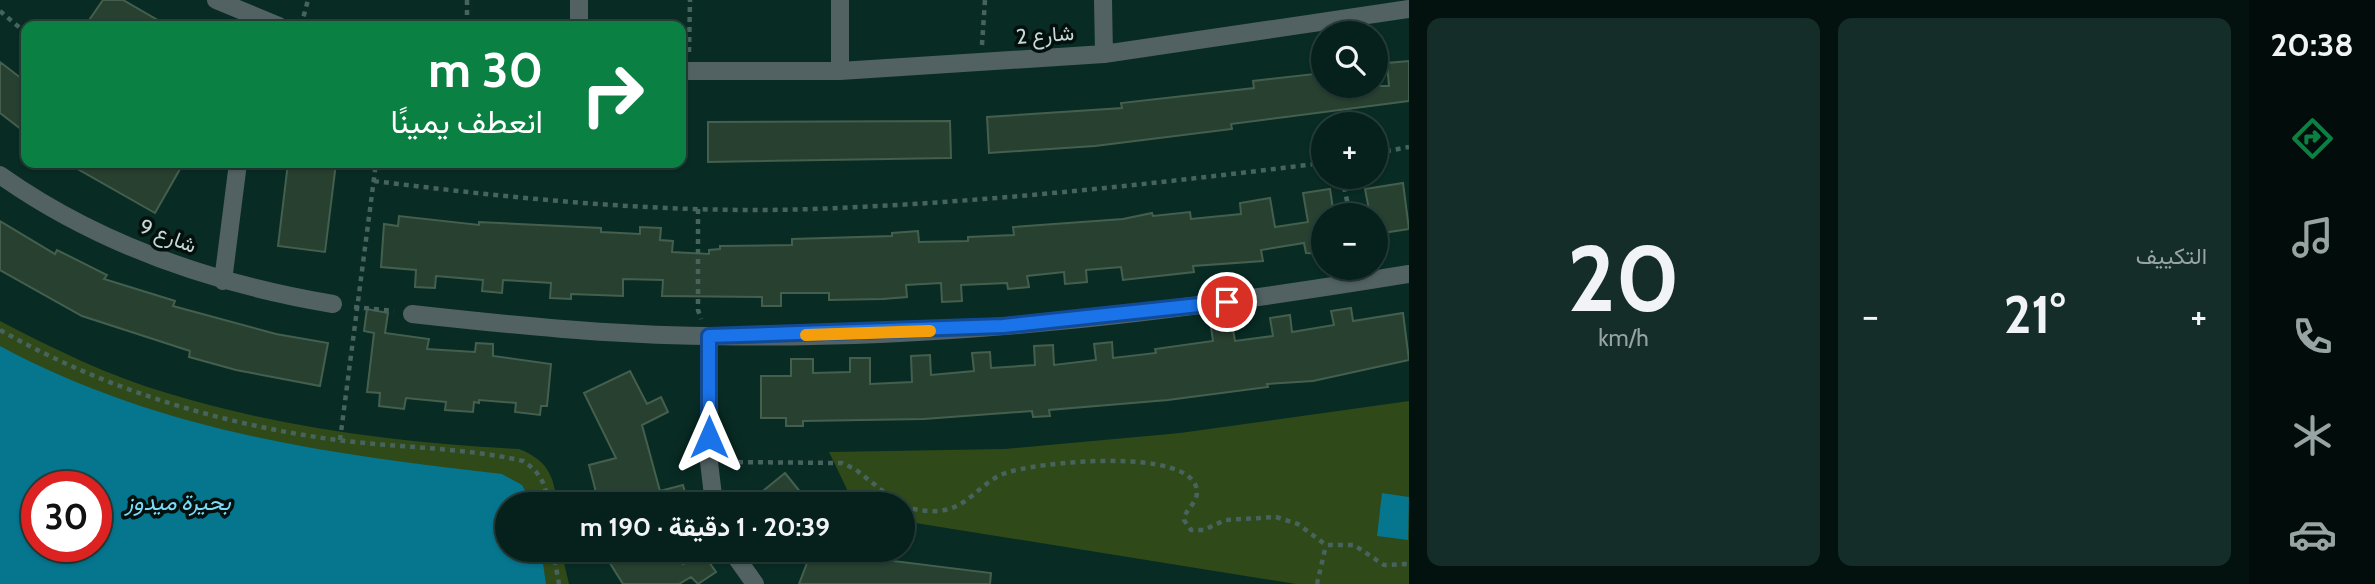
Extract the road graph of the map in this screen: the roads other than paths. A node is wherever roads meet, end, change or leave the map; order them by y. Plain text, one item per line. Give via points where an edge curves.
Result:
1 (216, 0) edge
2 (579, 0) edge
3 (840, 0) edge
4 (1103, 0) edge
5 (1409, 9) edge
6 (260, 21) edge
7 (579, 21) edge
8 (1104, 54) junction
9 (686, 71) edge
10 (840, 71) junction
11 (237, 168) edge
12 (0, 175) edge
13 (1409, 274) edge
14 (223, 281) junction
15 (332, 304) road end
16 (412, 314) road end
17 (709, 336) junction
18 (713, 492) edge
19 (739, 562) edge
20 (755, 584) edge

1 - 6 street
2 - 7 street
3 - 10 street
4 - 8 street
5 - 8 street, شارع 2
8 - 10 street, شارع 2
9 - 10 street, شارع 2
11 - 14 street
12 - 14 street, شارع 9 via 79,223 149,255
13 - 17 street via 1200,306 1037,324
14 - 15 street, شارع 9
16 - 17 street via 536,327
17 - 18 street
19 - 20 street

